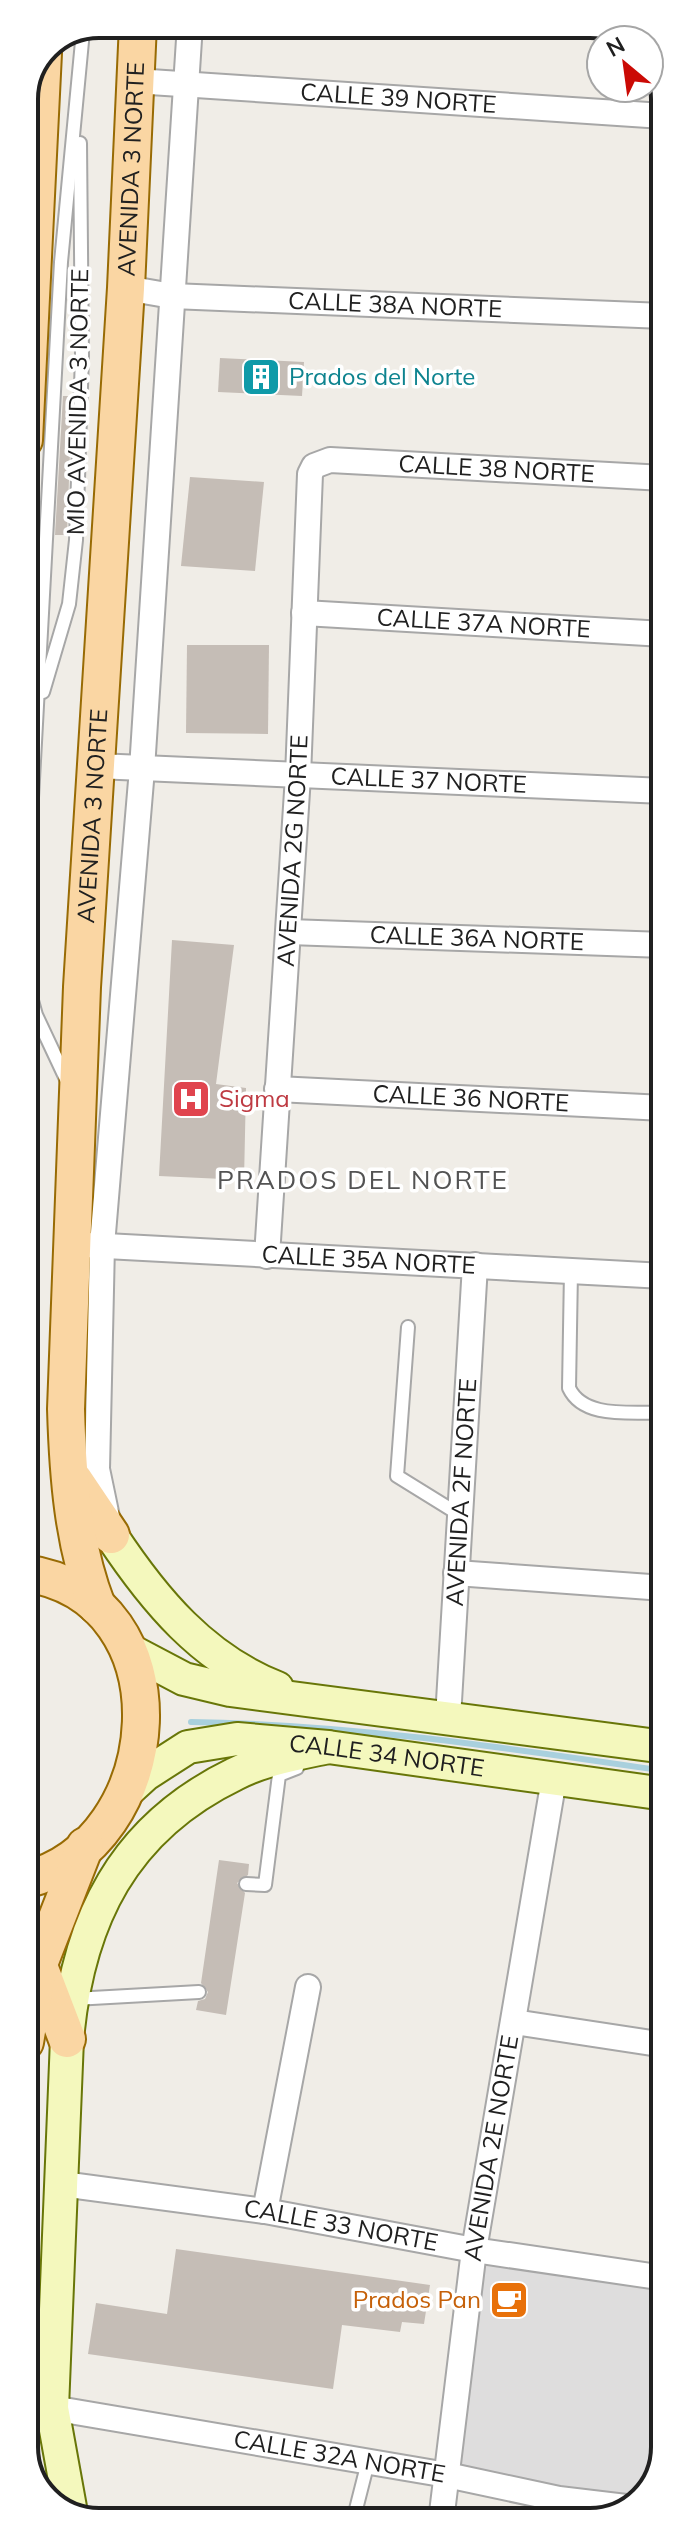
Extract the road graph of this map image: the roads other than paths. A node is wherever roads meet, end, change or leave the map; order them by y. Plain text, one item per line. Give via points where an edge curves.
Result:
1 (137, 38) edge
2 (189, 38) edge
3 (82, 41) edge
4 (135, 81) junction
5 (186, 84) junction
6 (80, 85) junction
7 (651, 115) edge
8 (126, 288) junction
9 (172, 296) junction
10 (651, 315) edge
11 (330, 460) joint
12 (651, 477) edge
13 (304, 613) junction
14 (651, 633) edge
15 (38, 679) edge
16 (38, 708) edge
17 (97, 766) junction
18 (142, 769) junction
19 (298, 776) junction
20 (651, 790) edge
21 (289, 932) junction
22 (651, 945) edge
23 (38, 1019) edge
24 (277, 1089) junction
25 (76, 1102) junction
26 (651, 1107) edge
27 (88, 1245) junction
28 (267, 1256) junction
29 (475, 1265) junction
30 (571, 1271) junction
31 (651, 1275) edge
32 (408, 1327) dead end
33 (651, 1412) edge
34 (68, 1472) junction
35 (460, 1515) junction
36 (111, 1535) junction
37 (456, 1573) junction
38 (38, 1575) edge
39 (651, 1587) edge
40 (97, 1606) junction
41 (129, 1650) junction
42 (310, 1701) junction
43 (448, 1718) junction
44 (651, 1745) edge
45 (337, 1748) junction
46 (554, 1779) junction
47 (651, 1792) edge
48 (124, 1794) junction
49 (86, 1844) junction
50 (38, 1876) edge
51 (246, 1884) dead end
52 (39, 1964) junction
53 (38, 1970) edge
54 (308, 1987) dead end
55 (199, 1992) dead end
56 (71, 1999) junction
57 (514, 2022) junction
58 (67, 2039) junction
59 (651, 2043) edge
60 (62, 2184) junction
61 (265, 2211) junction
62 (474, 2250) junction
63 (651, 2276) edge
64 (52, 2408) junction
65 (368, 2462) junction
66 (447, 2475) junction
67 (69, 2500) edge
68 (82, 2505) edge
69 (604, 2506) edge
70 (356, 2508) edge
71 (443, 2508) edge

1 - 4 main road, AVENIDA 3 NORTE
2 - 5 street, AVENIDA 3 NORTE
3 - 6 lane, MIO AVENIDA 3 NORTE
4 - 5 street, CALLE 39 NORTE
4 - 8 main road, AVENIDA 3 NORTE
5 - 7 street, CALLE 39 NORTE
5 - 9 street, AVENIDA 3 NORTE
6 - 15 lane, MIO AVENIDA 3 NORTE via 61,262
6 - 16 lane, MIO AVENIDA 3 NORTE via 82,356 76,540 69,604
8 - 9 street, CALLE 38A NORTE
8 - 17 main road, AVENIDA 3 NORTE
9 - 10 street, CALLE 38A NORTE
9 - 18 street, AVENIDA 3 NORTE
11 - 12 street, CALLE 38 NORTE
11 - 13 street, AVENIDA 2G NORTE via 314,466 310,474
13 - 14 street, CALLE 37A NORTE
13 - 19 street, AVENIDA 2G NORTE
17 - 18 street, CALLE 37 NORTE
17 - 25 main road, AVENIDA 3 NORTE
18 - 19 street, CALLE 37 NORTE
18 - 27 street, AVENIDA 3 NORTE
19 - 20 street, CALLE 37 NORTE
19 - 21 street, AVENIDA 2G NORTE
21 - 22 street, CALLE 36A NORTE
21 - 24 street, AVENIDA 2G NORTE
23 - 25 lane
24 - 26 street, CALLE 36 NORTE
24 - 28 street, AVENIDA 2G NORTE
25 - 27 main road, AVENIDA 3 NORTE
27 - 28 street, CALLE 35A NORTE
27 - 34 main road, AVENIDA 3 NORTE via 66,1409
27 - 36 street, AVENIDA 3 NORTE via 97,1469
28 - 29 street, CALLE 35A NORTE
29 - 30 street, CALLE 35A NORTE
29 - 35 street, AVENIDA 2F NORTE
30 - 31 street, CALLE 35A NORTE
30 - 33 lane via 569,1388 575,1402 586,1409
32 - 35 lane via 397,1476
34 - 36 main road
34 - 40 main road, AVENIDA 3 NORTE via 79,1545
35 - 37 street, AVENIDA 2F NORTE
36 - 42 main road via 139,1578 192,1637 260,1682
37 - 39 street
37 - 43 street, AVENIDA 2F NORTE
38 - 40 main road via 76,1589
40 - 41 main road
41 - 42 main road, CALLE 34 NORTE via 184,1679
41 - 48 main road via 140,1692 141,1734
42 - 43 main road, CALLE 34 NORTE
43 - 44 main road, CALLE 34 NORTE
45 - 46 main road, CALLE 34 NORTE
45 - 48 main road, CALLE 34 NORTE via 237,1739 188,1747
45 - 51 lane via 279,1775 265,1885
45 - 56 main road via 273,1759 236,1773 202,1792 151,1835 117,1875 97,1910
46 - 47 main road, CALLE 34 NORTE
46 - 57 street, AVENIDA 2E NORTE
48 - 49 main road
49 - 50 main road
49 - 52 main road
52 - 53 main road
52 - 58 main road
54 - 61 street
55 - 56 lane
56 - 58 main road
57 - 59 street
57 - 62 street, AVENIDA 2E NORTE
58 - 60 main road
60 - 61 street, CALLE 33 NORTE
60 - 64 main road
61 - 62 street, CALLE 33 NORTE
62 - 63 street, CALLE 33 NORTE
62 - 66 street, AVENIDA 2E NORTE
64 - 65 street, CALLE 32A NORTE
64 - 67 main road
64 - 68 street
65 - 66 street, CALLE 32A NORTE
65 - 70 lane
66 - 69 street, CALLE 32A NORTE
66 - 71 street, AVENIDA 2E NORTE

